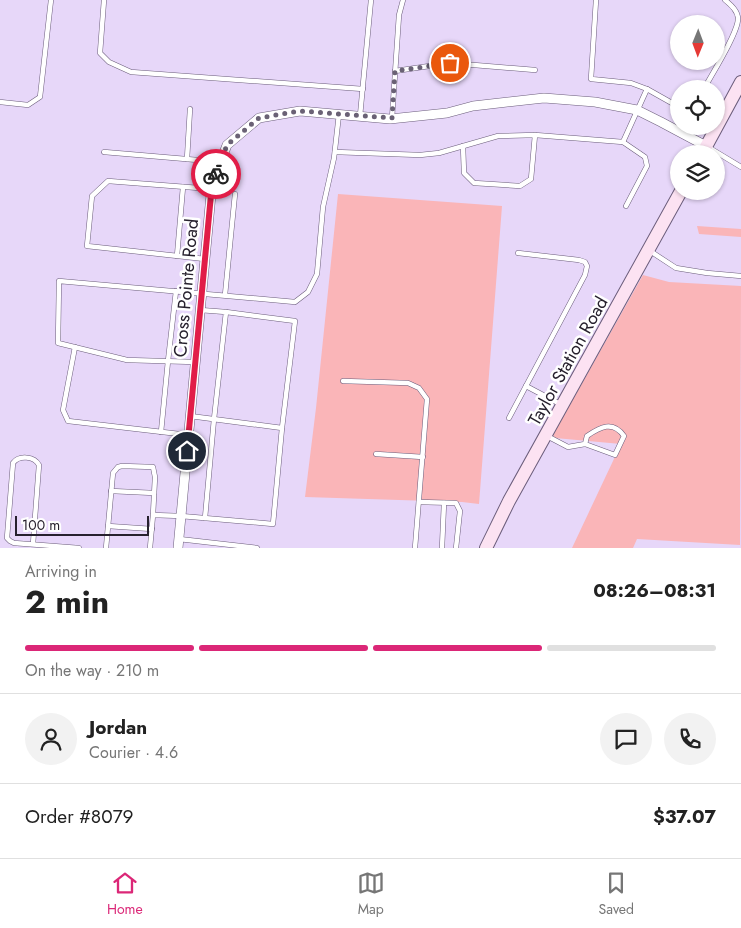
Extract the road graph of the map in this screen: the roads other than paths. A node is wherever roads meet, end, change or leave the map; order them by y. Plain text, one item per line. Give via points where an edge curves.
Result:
1 (51, 0) edge
2 (104, 0) edge
3 (371, 0) edge
4 (403, 0) edge
5 (596, 0) edge
6 (725, 0) edge
7 (535, 70) dead end
8 (395, 71) junction
9 (709, 80) edge
10 (741, 82) edge
11 (363, 89) junction
12 (647, 89) junction
13 (0, 102) edge
14 (670, 102) edge
15 (190, 109) dead end
16 (637, 110) junction
17 (339, 114) junction
18 (360, 116) junction
19 (392, 118) junction
20 (535, 135) junction
21 (623, 142) junction
22 (696, 145) edge
23 (707, 145) edge
24 (463, 146) junction
25 (104, 152) dead end
26 (335, 152) junction
27 (187, 159) junction
28 (725, 159) edge
29 (220, 162) junction
30 (741, 166) edge
31 (183, 187) junction
32 (212, 189) junction
33 (235, 194) dead end
34 (676, 200) edge
35 (626, 206) dead end
36 (649, 250) junction
37 (518, 252) dead end
38 (177, 256) junction
39 (205, 259) junction
40 (741, 276) edge
41 (176, 291) junction
42 (202, 293) junction
43 (225, 295) junction
44 (200, 310) junction
45 (226, 312) junction
46 (75, 347) junction
47 (168, 361) junction
48 (195, 362) junction
49 (343, 381) dead end
50 (526, 386) junction
51 (563, 405) junction
52 (190, 416) junction
53 (509, 418) dead end
54 (214, 419) junction
55 (282, 428) junction
56 (161, 432) junction
57 (188, 435) junction
58 (546, 436) junction
59 (586, 444) junction
60 (376, 454) dead end
61 (423, 458) junction
62 (111, 491) junction
63 (154, 493) junction
64 (419, 502) junction
65 (444, 503) junction
66 (153, 514) junction
67 (181, 516) junction
68 (205, 518) junction
69 (108, 526) junction
70 (152, 528) junction
71 (33, 544) junction
72 (178, 544) edge
73 (209, 545) edge
74 (79, 548) edge
75 (106, 548) edge
76 (150, 548) edge
77 (257, 548) edge
78 (416, 548) edge
79 (442, 548) edge
80 (456, 548) edge
81 (486, 548) edge

1 - 13 lane via 40,97 28,105
2 - 11 lane via 100,53 109,62 131,72
3 - 11 lane
4 - 8 lane
5 - 12 lane via 591,79 631,83
6 - 9 lane via 733,6 738,17 737,29
7 - 8 lane via 450,63
8 - 19 lane
10 - 23 main road
11 - 18 lane
12 - 14 lane
12 - 16 lane
15 - 27 lane
16 - 19 street, Cross Pointe Road via 595,102 544,98
16 - 21 lane
16 - 22 street, Cross Pointe Road
17 - 18 street, Cross Pointe Road
17 - 26 lane
17 - 29 street, Cross Pointe Road via 300,111 259,118 227,145
18 - 19 street, Cross Pointe Road
20 - 21 lane
20 - 24 lane via 498,136
20 - 24 lane via 531,179 520,186 474,183 464,173
21 - 35 lane via 644,157 647,166
24 - 26 lane via 420,155
25 - 27 lane
26 - 43 lane via 323,207 317,274 308,292 295,302
27 - 29 lane
28 - 30 lane
29 - 32 street, Cross Pointe Road
31 - 32 lane
31 - 38 lane
31 - 38 lane via 108,181 92,196 86,246
32 - 39 street, Cross Pointe Road
33 - 43 lane
34 - 36 main road, Taylor Station Road
36 - 40 lane via 676,268
36 - 51 main road, Taylor Station Road
37 - 50 lane via 579,260 587,266
38 - 39 lane
39 - 42 street, Cross Pointe Road
41 - 42 lane
41 - 46 lane via 59,281 58,343
41 - 47 lane
42 - 43 lane
42 - 44 street, Cross Pointe Road
44 - 45 lane
44 - 48 street, Cross Pointe Road
45 - 54 lane
45 - 55 lane via 295,321
46 - 47 lane via 127,360
46 - 56 lane via 63,410 68,421
47 - 48 lane
47 - 56 lane
48 - 52 street, Cross Pointe Road
49 - 61 lane via 408,383 419,388 427,399
50 - 51 lane
50 - 53 lane
51 - 58 main road, Taylor Station Road
52 - 54 lane
52 - 57 street, Cross Pointe Road
54 - 55 lane
54 - 68 lane
55 - 68 lane via 273,524
56 - 57 lane
57 - 67 street, Cross Pointe Road
58 - 59 lane via 568,447
58 - 81 main road, Taylor Station Road
59 - 59 lane via 615,455 624,436 613,427 600,428 587,436
60 - 61 lane
61 - 64 lane
62 - 63 lane
62 - 63 lane via 112,473 118,466 153,467
62 - 69 lane
63 - 66 lane
64 - 65 lane
64 - 78 lane
65 - 79 lane
65 - 80 lane via 456,503 460,511
66 - 67 lane
66 - 70 lane
67 - 68 lane
67 - 72 street, Cross Pointe Road
69 - 70 lane
69 - 75 lane
70 - 76 lane
71 - 71 lane via 14,543 7,538 13,463 19,458 32,458 39,465
71 - 74 lane
72 - 73 lane
73 - 77 lane

